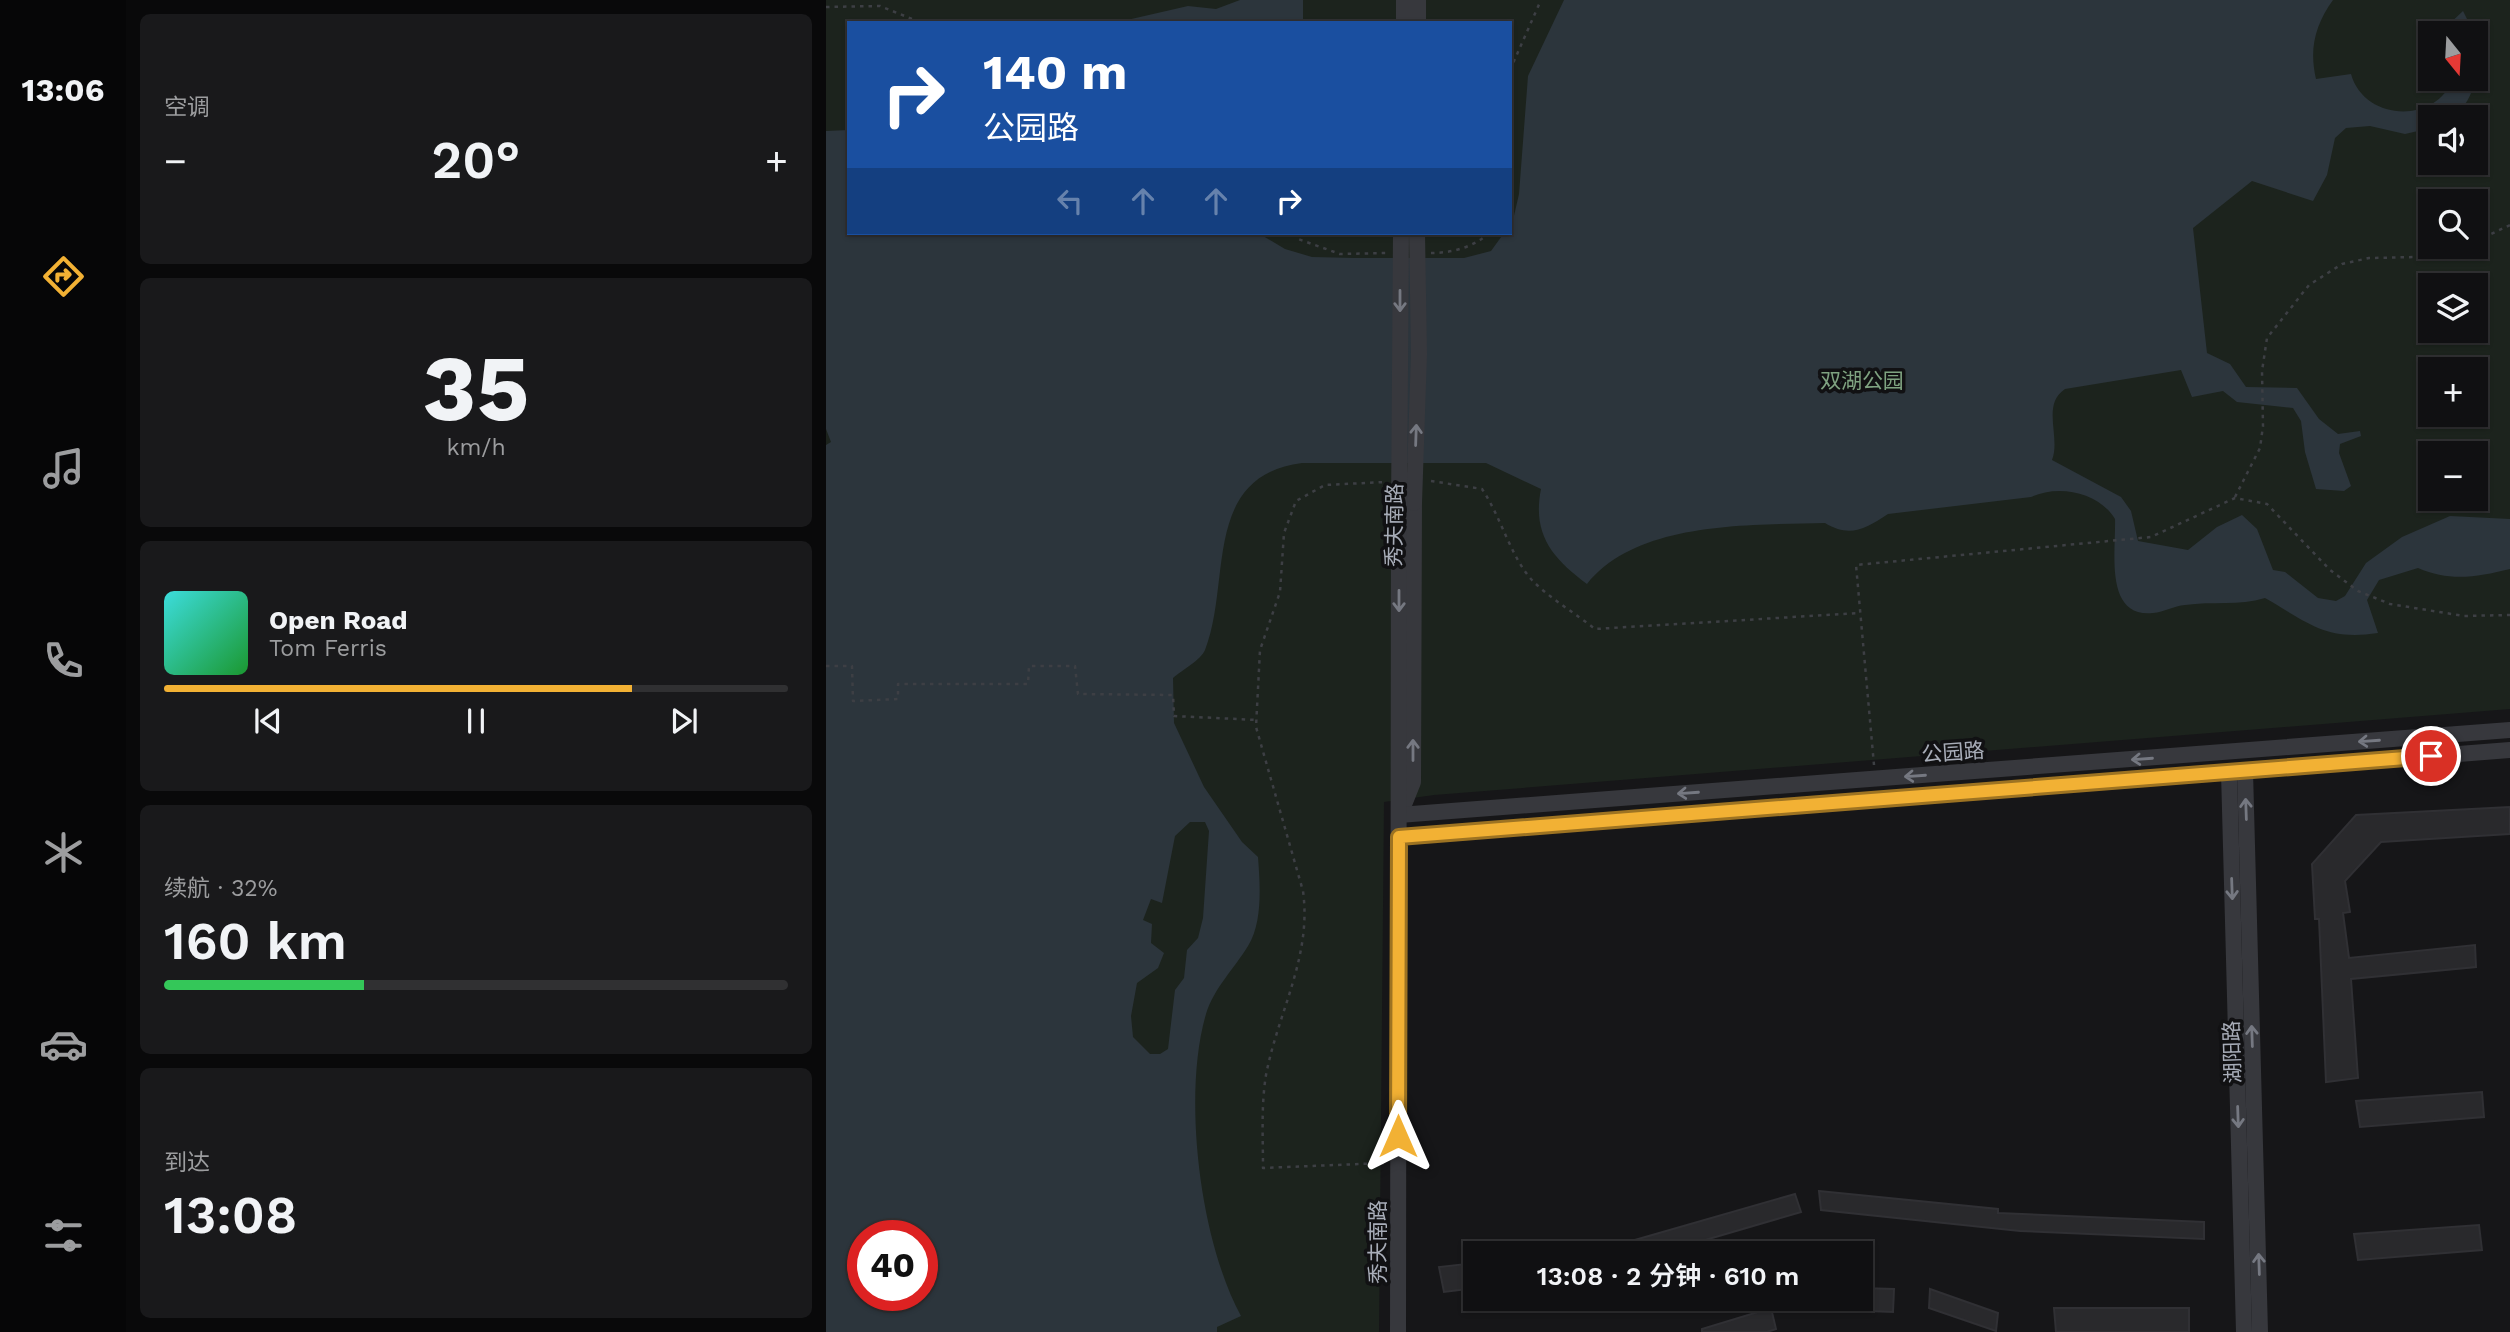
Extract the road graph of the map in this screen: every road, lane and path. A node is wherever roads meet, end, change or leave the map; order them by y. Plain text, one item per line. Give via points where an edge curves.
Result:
1 (1404, 0) edge
2 (1418, 0) edge
3 (1541, 0) edge
4 (826, 7) edge
5 (917, 21) edge
6 (1404, 21) edge
7 (1418, 21) edge
8 (1512, 65) edge
9 (2510, 225) edge
10 (1401, 235) edge
11 (1417, 235) edge
12 (2488, 235) edge
13 (2418, 257) edge
14 (2235, 498) junction
15 (1406, 506) junction
16 (2510, 615) edge
17 (826, 667) edge
18 (1257, 720) dead end
19 (2510, 730) edge
20 (2510, 750) edge
21 (2237, 772) junction
22 (1875, 779) junction
23 (1399, 815) junction
24 (1399, 837) junction
25 (1398, 1332) edge
26 (2244, 1332) edge
27 (2260, 1332) edge

1 - 6 street
2 - 7 street
3 - 8 path
4 - 5 path via 880,6
9 - 12 path
10 -> 15 street, 秀夫南路, bridge
15 -> 11 street, 秀夫南路, bridge via 1419,354
13 - 14 path via 2351,262 2309,285 2267,338 2260,448
14 - 16 path via 2267,504 2330,570 2358,591 2390,604 2452,614
14 - 22 path via 2151,537 1856,565
15 - 23 street, 秀夫南路
17 - 18 path via 852,666 853,701 898,699 898,684 1028,684 1028,666 1075,666 1078,694 1173,695 1174,716
19 -> 22 street, 公园路
20 - 21 street, 公园路
21 - 24 street, 公园路
21 -> 26 street, 湖阳路
27 -> 21 street, 湖阳路
22 -> 23 street, 公园路
23 - 24 street, 秀夫南路
24 - 25 street, 秀夫南路

